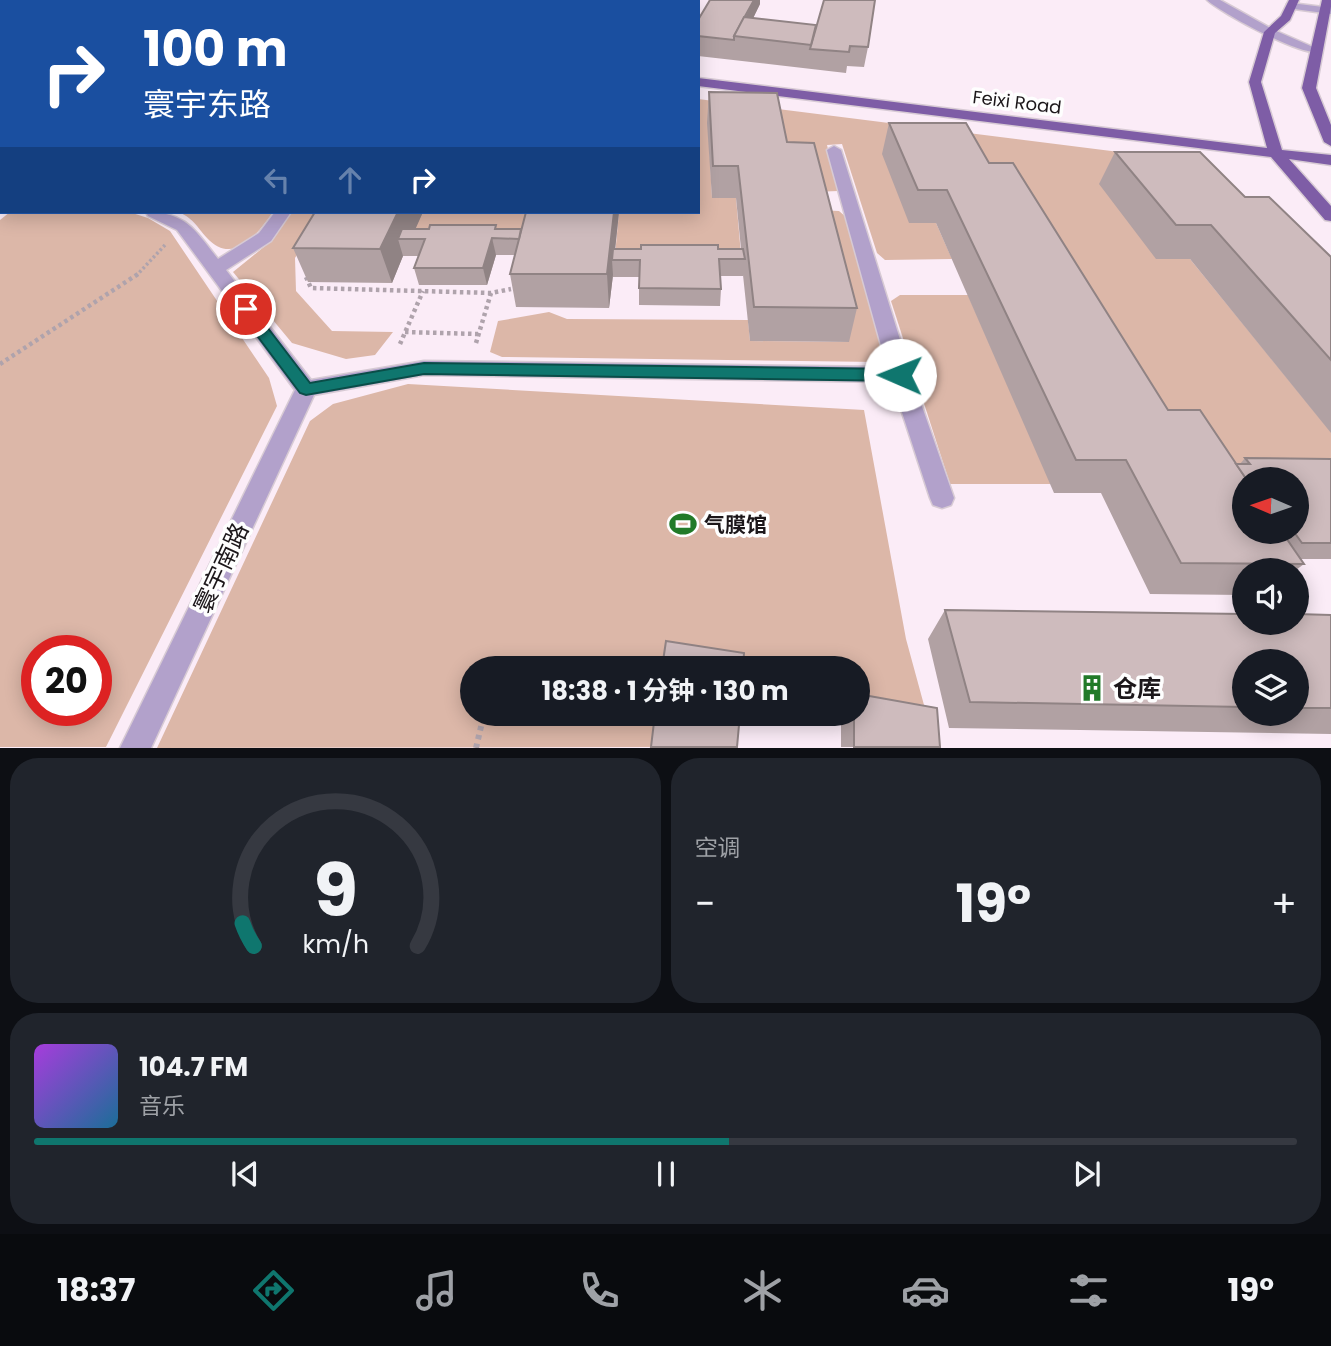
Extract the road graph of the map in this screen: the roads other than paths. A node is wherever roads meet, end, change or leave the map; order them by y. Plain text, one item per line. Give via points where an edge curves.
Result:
1 (1212, 0) edge
2 (1292, 3) edge
3 (1327, 7) edge
4 (1270, 32) junction
5 (1316, 51) junction
6 (700, 82) edge
7 (1331, 142) edge
8 (835, 150) dead end
9 (1276, 154) junction
10 (1331, 160) edge
11 (158, 214) edge
12 (282, 214) edge
13 (1331, 216) edge
14 (215, 269) junction
15 (900, 375) junction
16 (306, 389) junction
17 (942, 498) dead end
18 (135, 747) edge

1 - 4 street
2 - 3 street
2 - 4 main road via 1286,18
3 - 5 main road
4 - 5 street
4 - 9 main road via 1255,82
5 - 7 main road via 1309,88
6 - 9 main road, Feixi Road
8 - 15 street
9 - 10 main road, Feixi Road
9 - 13 main road
11 - 14 street via 183,226
12 - 14 street via 265,237
14 - 16 street
15 - 16 street via 424,369
15 - 17 street
16 - 18 street, 寰宇南路

